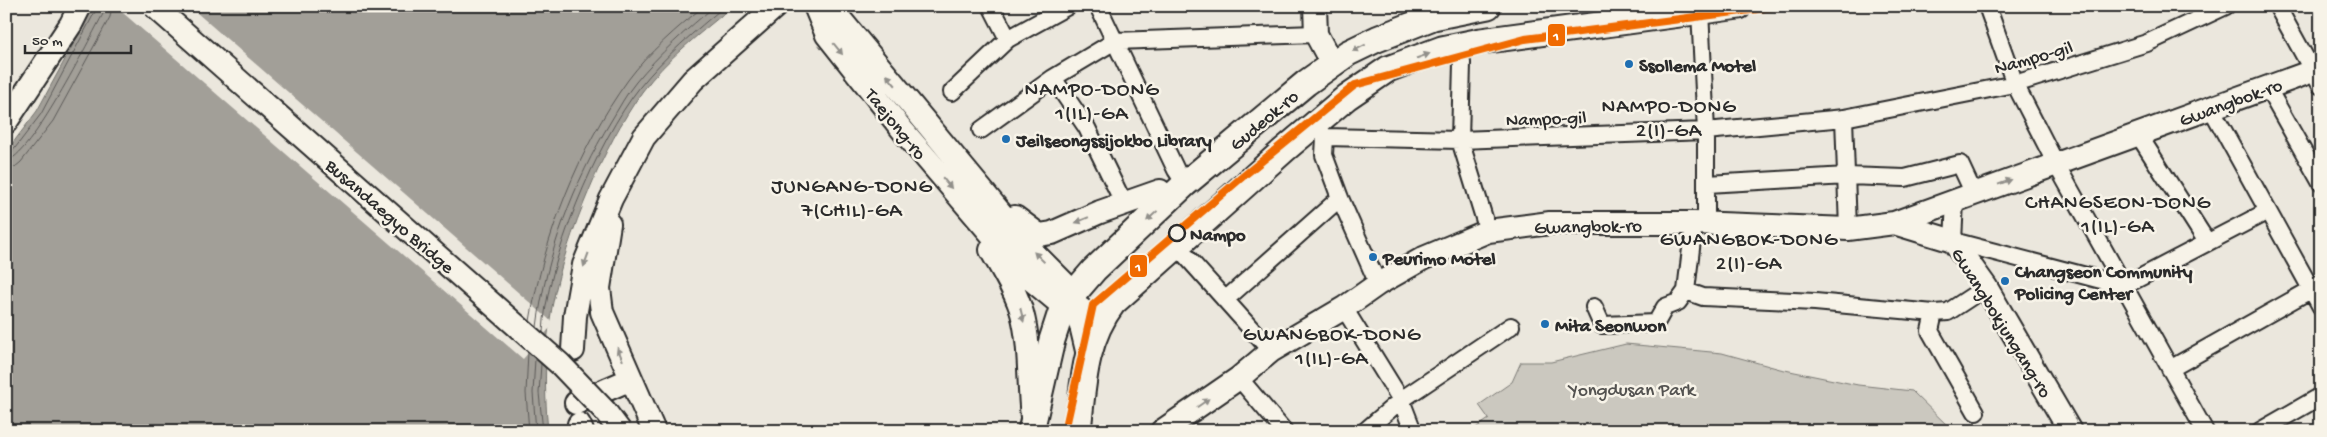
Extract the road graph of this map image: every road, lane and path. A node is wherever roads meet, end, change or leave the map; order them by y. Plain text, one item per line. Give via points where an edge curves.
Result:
1 (80, 6) edge
2 (154, 6) edge
3 (776, 6) edge
4 (815, 6) edge
5 (822, 6) edge
6 (991, 6) edge
7 (1068, 6) edge
8 (1098, 6) edge
9 (1315, 6) edge
10 (1443, 6) edge
11 (1488, 6) edge
12 (1739, 6) edge
13 (1987, 6) edge
14 (2226, 6) edge
15 (2277, 6) edge
16 (1700, 11) junction
17 (1416, 23) junction
18 (1316, 34) junction
19 (1008, 39) junction
20 (1115, 41) junction
21 (1458, 45) junction
22 (1332, 64) junction
23 (2318, 75) edge
24 (1053, 78) junction
25 (2014, 84) junction
26 (2268, 87) junction
27 (952, 92) dead end
28 (2211, 108) junction
29 (1844, 118) junction
30 (6, 122) edge
31 (981, 130) dead end
32 (1320, 131) junction
33 (1706, 131) junction
34 (2138, 134) junction
35 (1460, 140) junction
36 (2056, 164) junction
37 (1847, 176) junction
38 (2321, 183) edge
39 (1185, 184) junction
40 (1707, 184) junction
41 (1160, 191) joint
42 (1964, 197) junction
43 (987, 198) junction
44 (1340, 198) junction
45 (611, 199) junction
46 (1124, 204) junction
47 (2268, 211) junction
48 (982, 223) junction
49 (1894, 223) junction
50 (1700, 224) junction
51 (1848, 229) junction
52 (1488, 231) junction
53 (1953, 241) junction
54 (2206, 242) junction
55 (1177, 246) junction
56 (1378, 284) junction
57 (2124, 286) junction
58 (1986, 287) junction
59 (2316, 287) edge
60 (1686, 291) junction
61 (1225, 300) junction
62 (1072, 302) junction
63 (1113, 303) junction
64 (1594, 307) dead end
65 (2321, 307) edge
66 (1344, 308) junction
67 (1934, 313) junction
68 (1511, 326) dead end
69 (573, 350) dead end
70 (1271, 351) junction
71 (1088, 355) junction
72 (2170, 369) junction
73 (1239, 378) junction
74 (631, 379) junction
75 (2321, 396) edge
76 (1401, 400) junction
77 (1976, 412) dead end
78 (579, 419) edge
79 (1032, 427) edge
80 (620, 431) edge
81 (654, 431) edge
82 (1078, 431) edge
83 (1162, 431) edge
84 (1284, 431) edge
85 (1365, 431) edge
86 (1413, 431) edge
87 (2070, 431) edge
88 (2205, 431) edge
89 (2260, 431) edge

1 - 30 main road
2 - 80 main road, Busandaegyo Bridge, bridge via 560,364
3 - 45 main road via 693,80 668,108 644,137
4 -> 48 main road, Taejong-ro via 827,35
43 -> 5 main road, Taejong-ro via 841,20
6 - 19 street
7 - 19 street
8 - 20 street
9 - 18 main road
10 - 17 main road
11 - 17 main road, Gudeok-ro
12 - 16 main road, Gudeok-ro
13 - 25 street
14 - 25 street, Nampo-gil via 2147,43
15 - 23 street
16 - 21 main road, Gudeok-ro
16 - 33 street
17 -> 22 main road, Gudeok-ro via 1377,38
18 - 20 street
18 - 22 main road
19 - 27 street
20 - 24 street
20 - 39 street
32 -> 21 main road, Gudeok-ro via 1369,81 1388,69
21 - 35 street via 1462,63
22 - 39 main road, Gudeok-ro
23 - 26 main road, Gwangbok-ro
24 - 31 street
24 - 46 street via 1087,128
25 - 29 street, Nampo-gil
25 - 36 street
26 - 28 main road, Gwangbok-ro
26 - 38 street
28 - 34 main road, Gwangbok-ro
28 - 47 street
29 - 33 street, Nampo-gil
29 - 37 street
32 - 35 street, Nampo-gil
32 - 44 street via 1324,156
32 - 55 main road, Gudeok-ro
33 - 35 street, Nampo-gil
33 - 40 street
34 - 36 main road, Gwangbok-ro
34 - 54 street
35 - 52 street
42 -> 36 main road, Gwangbok-ro
36 - 57 street
37 - 40 street
37 - 42 street via 1905,178 1960,164
37 - 51 street
39 - 41 main road
39 -> 62 main road, Gudeok-ro
40 - 50 street
41 - 46 main road
42 - 49 main road, Gwangbok-ro
42 - 53 street
46 -> 43 main road via 1052,233 1039,235
62 -> 43 main road, Taejong-ro
44 - 56 street
44 - 61 street
45 -> 69 main road via 584,265
74 -> 45 main road via 602,312 599,288
47 - 54 street
47 - 59 street
48 - 62 main road, Taejong-ro via 1028,277
48 -> 79 main road via 990,248 1022,312 1028,348
49 - 51 main road, Gwangbok-ro
49 - 53 main road, Gwangbokjungang-ro
50 - 51 main road, Gwangbok-ro
50 - 52 main road, Gwangbok-ro via 1550,223
50 - 60 street
52 - 56 main road, Gwangbok-ro via 1424,258
53 - 57 street
53 - 58 main road, Gwangbokjungang-ro
54 - 57 street
55 - 61 street
55 - 63 main road, Gudeok-ro
56 - 66 main road, Gwangbok-ro
57 - 72 street
58 - 67 street via 1948,312
58 - 87 main road, Gwangbokjungang-ro
59 - 65 street
59 - 72 street
60 - 64 street via 1678,302 1665,307 1656,323 1602,325
60 - 67 street via 1704,297 1815,302
61 - 70 street
62 - 63 main road
62 - 71 main road
62 - 79 main road via 1052,340
63 - 71 main road, Gudeok-ro via 1096,328
66 - 70 main road, Gwangbok-ro
66 - 76 street
67 - 77 street via 1930,331 1937,348
68 - 76 street
70 - 73 main road, Gwangbok-ro
71 - 82 main road, Gudeok-ro
72 - 88 street
83 -> 73 main road, Gwangbok-ro
73 - 84 street
74 - 78 main road
74 - 81 main road
75 - 89 street
76 - 85 street
76 - 86 street

